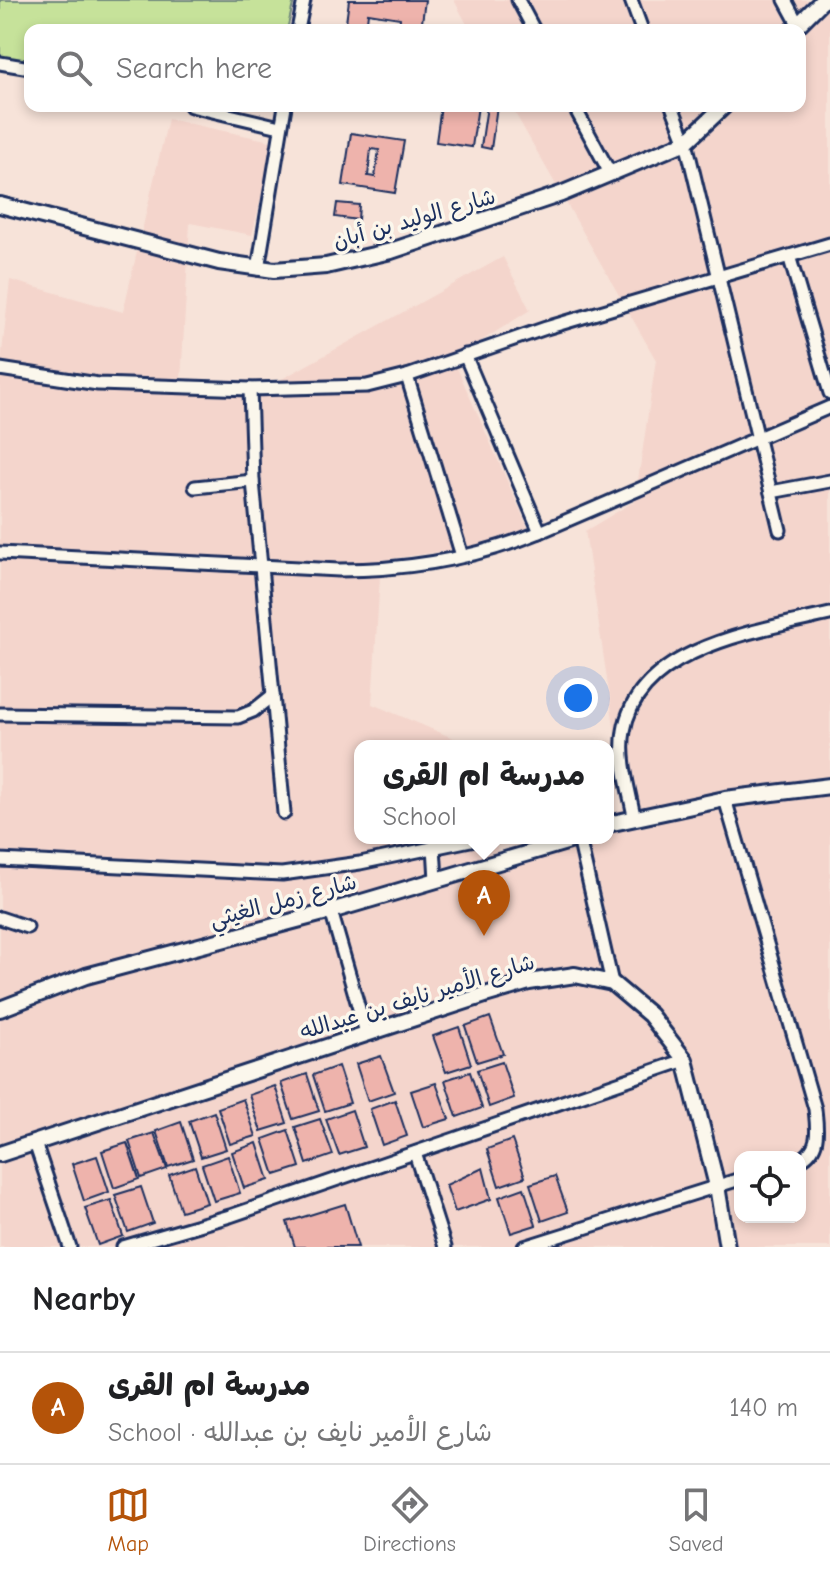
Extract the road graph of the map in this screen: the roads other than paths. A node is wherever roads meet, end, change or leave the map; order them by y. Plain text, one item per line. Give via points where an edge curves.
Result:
1 (304, 0) edge
2 (518, 0) edge
3 (631, 0) edge
4 (785, 0) edge
5 (823, 0) edge
6 (299, 24) edge
7 (531, 24) edge
8 (640, 24) edge
9 (795, 24) edge
10 (799, 24) edge
11 (0, 63) edge
12 (24, 67) edge
13 (216, 112) edge
14 (284, 112) edge
15 (577, 112) edge
16 (674, 112) edge
17 (718, 112) edge
18 (280, 127) junction
19 (686, 142) junction
20 (610, 173) junction
21 (0, 205) edge
22 (830, 244) edge
23 (790, 259) junction
24 (258, 269) junction
25 (719, 275) junction
26 (465, 355) junction
27 (0, 369) edge
28 (407, 376) junction
29 (250, 389) junction
30 (830, 393) edge
31 (830, 407) edge
32 (758, 436) junction
33 (253, 481) junction
34 (830, 481) edge
35 (195, 487) dead end
36 (771, 492) junction
37 (780, 530) dead end
38 (540, 532) junction
39 (0, 553) edge
40 (462, 556) junction
41 (262, 569) junction
42 (830, 614) edge
43 (273, 695) junction
44 (0, 714) edge
45 (830, 786) edge
46 (725, 799) junction
47 (284, 813) dead end
48 (634, 816) junction
49 (614, 822) edge
50 (446, 844) edge
51 (559, 844) edge
52 (580, 844) edge
53 (434, 846) junction
54 (0, 860) edge
55 (436, 880) junction
56 (331, 911) junction
57 (0, 918) edge
58 (27, 927) dead end
59 (612, 983) junction
60 (0, 1009) edge
61 (366, 1033) junction
62 (685, 1060) junction
63 (35, 1143) junction
64 (415, 1153) junction
65 (0, 1154) edge
66 (806, 1154) edge
67 (734, 1181) edge
68 (717, 1186) junction
69 (70, 1247) edge
70 (123, 1247) edge
71 (445, 1247) edge
72 (524, 1247) edge
73 (727, 1247) edge

1 - 6 street
2 - 7 street
3 - 8 street
4 - 9 street
5 - 10 street
11 - 12 street
13 - 18 street
14 - 18 street
15 - 20 street
16 - 19 street
17 - 19 street, شارع الوليد بن أبان
18 - 24 street
19 - 20 street, شارع الوليد بن أبان
19 - 25 street
20 - 24 street, شارع الوليد بن أبان via 530,206 391,251 326,266
21 - 24 street, شارع الوليد بن أبان
22 - 23 street
23 - 25 street
23 - 30 street
25 - 26 street
25 - 32 street
26 - 28 street
26 - 38 street
27 - 29 street via 98,384
28 - 29 street via 367,386
28 - 40 street
29 - 33 street
31 - 32 street
32 - 36 street
32 - 38 street
33 - 35 street
33 - 41 street
34 - 36 street
36 - 37 street
38 - 40 street
39 - 41 street
40 - 41 street via 372,570
41 - 43 street
42 - 48 street via 711,645 650,681 624,732
43 - 44 street via 238,717
43 - 47 street
45 - 46 street
46 - 48 street
46 - 66 street via 815,1109 817,1139
48 - 49 street
50 - 53 street
51 - 55 street, شارع زمل الغيثي
52 - 59 street
53 - 54 street via 282,874
53 - 55 street
55 - 56 street, شارع زمل الغيثي
56 - 60 street, شارع زمل الغيثي via 86,976
56 - 61 street
57 - 58 street
59 - 61 street, شارع الأمير نايف بن عبدالله via 561,976
59 - 62 street via 650,1015
61 - 63 street, شارع الأمير نايف بن عبدالله
62 - 64 street
62 - 68 street
63 - 65 street, شارع الأمير نايف بن عبدالله
63 - 69 street
64 - 70 street
64 - 71 street
67 - 68 street
68 - 72 street
68 - 73 street

